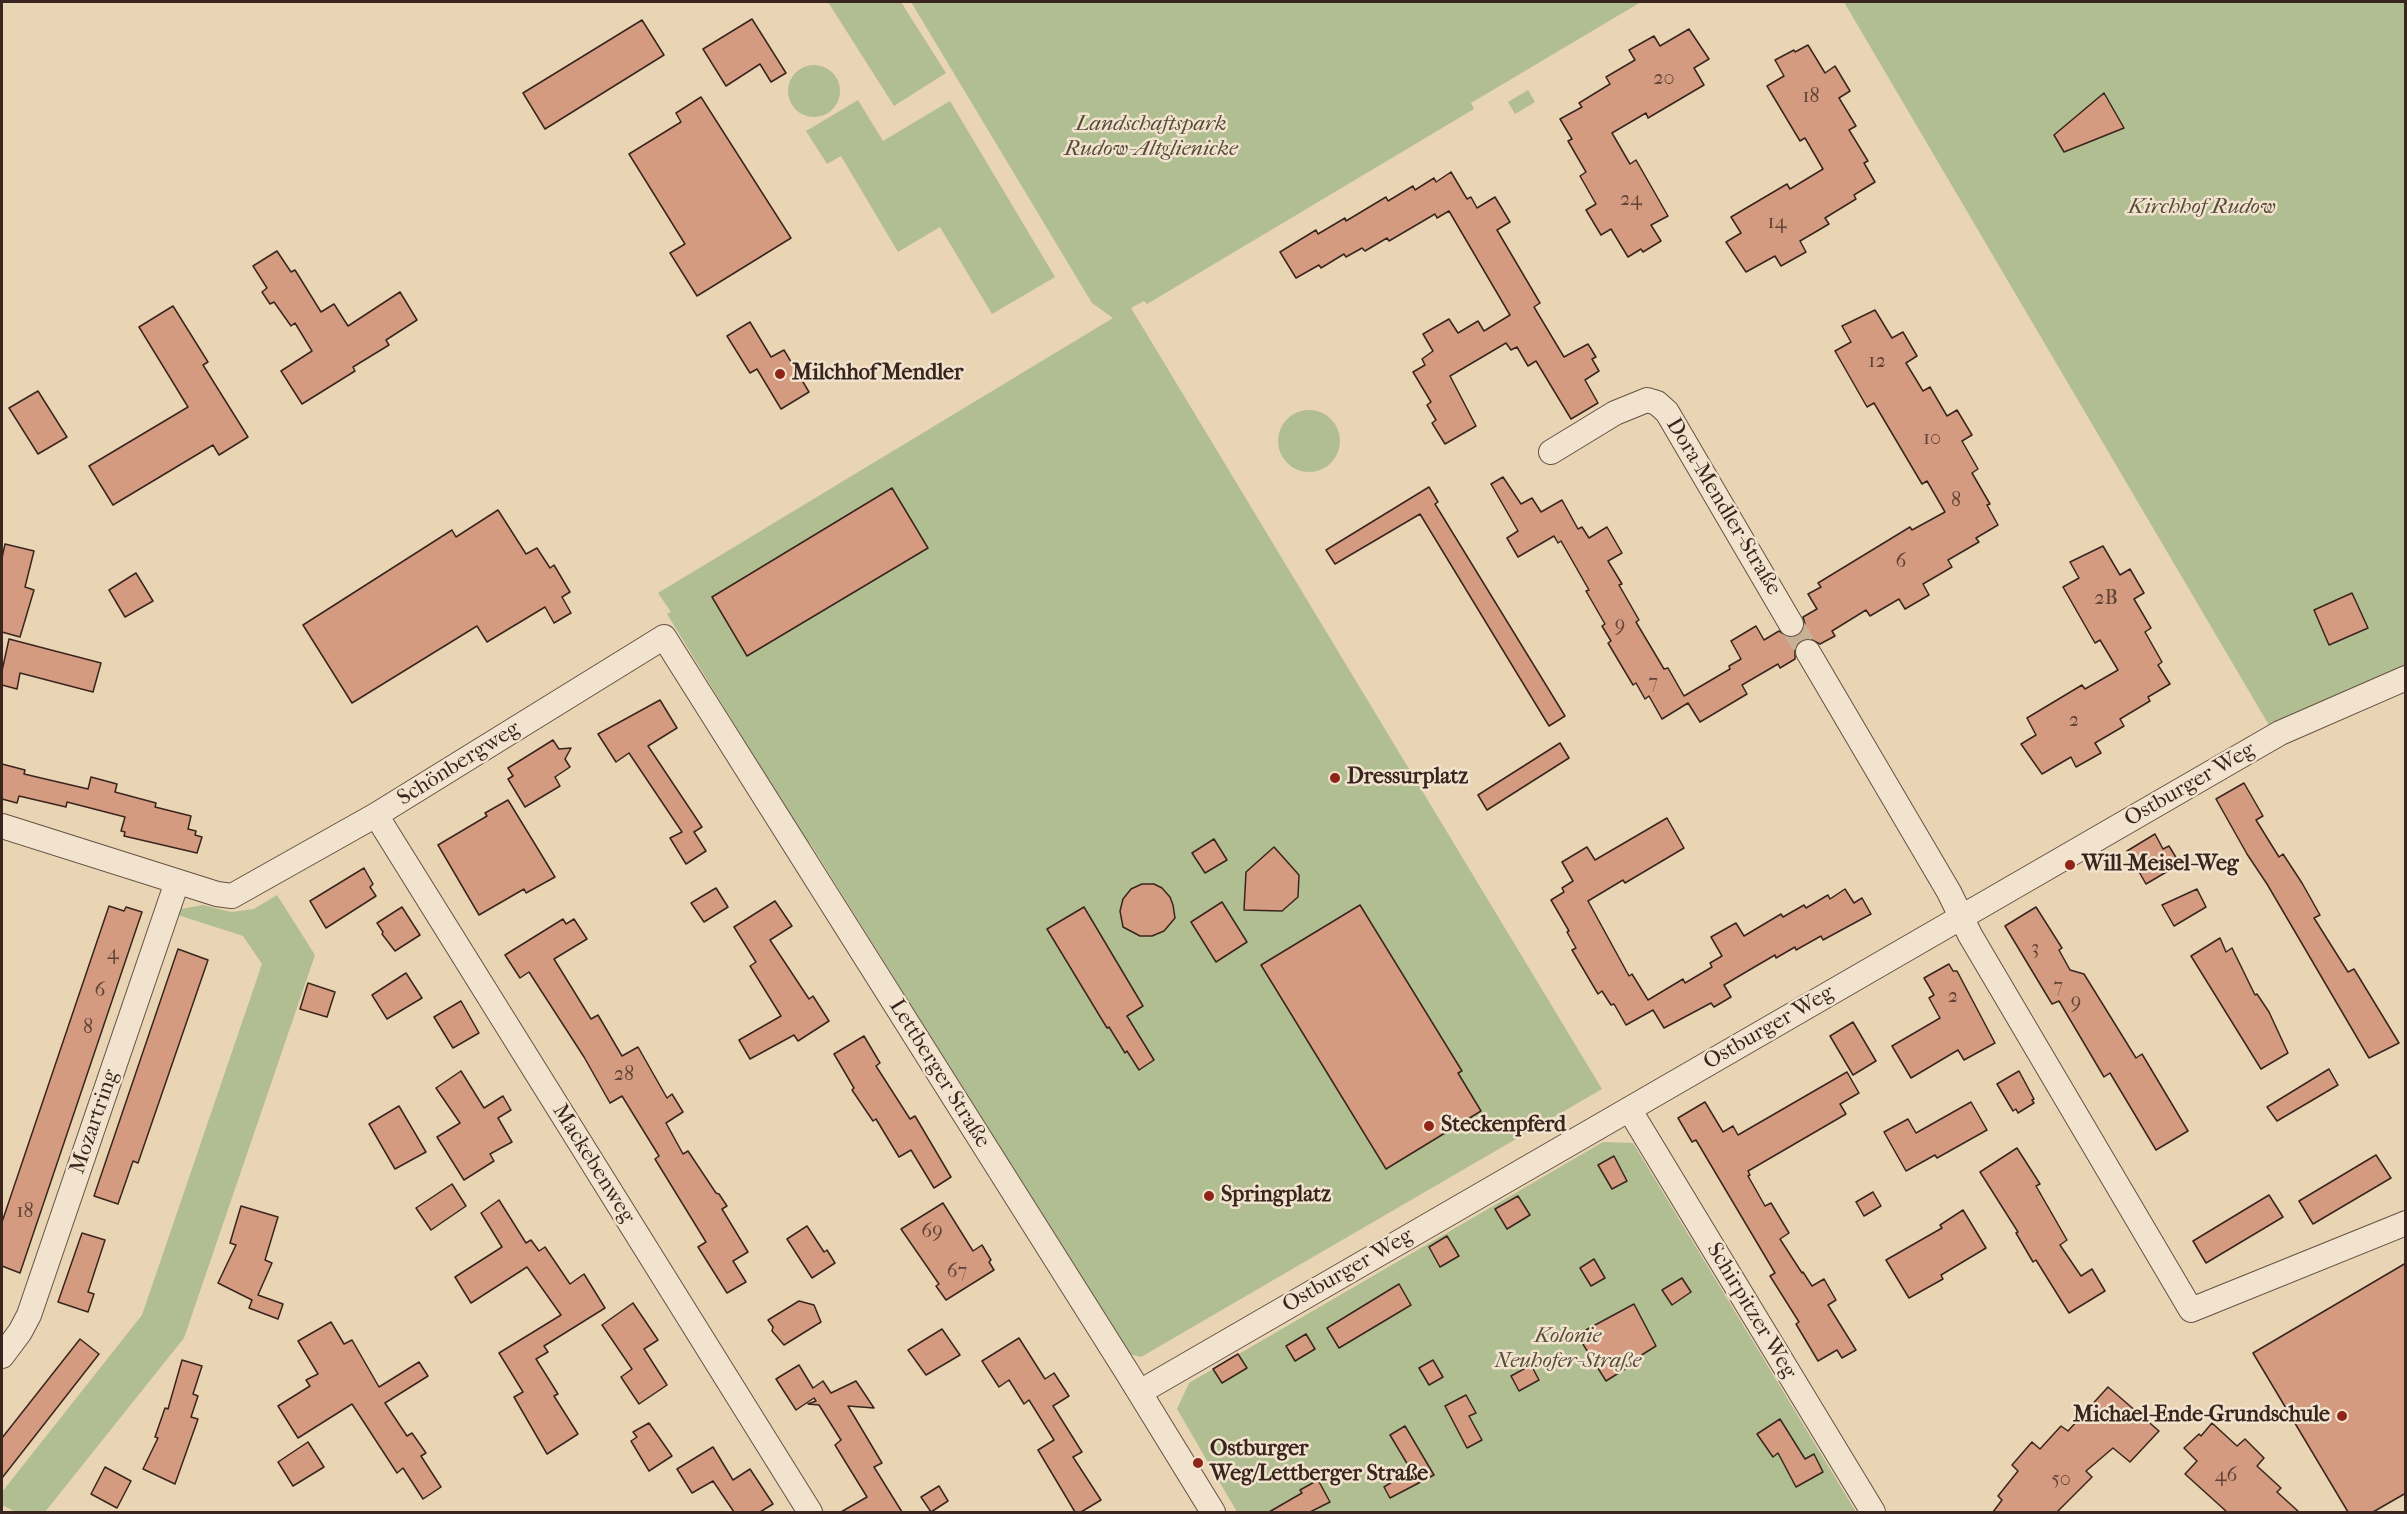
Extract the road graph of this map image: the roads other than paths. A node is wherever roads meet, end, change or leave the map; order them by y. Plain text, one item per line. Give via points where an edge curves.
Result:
1 (1551, 453) dead end
2 (1791, 624) tunnel mouth
3 (664, 637) joint
4 (1808, 652) tunnel mouth
5 (2406, 678) edge
6 (376, 815) junction
7 (2, 826) edge
8 (177, 882) junction
9 (1961, 917) junction
10 (1629, 1109) junction
11 (2406, 1223) edge
12 (2, 1356) edge
13 (1140, 1392) junction
14 (810, 1512) edge
15 (1212, 1512) edge
16 (1872, 1512) edge

1 - 2 street, Dora-Mendler-Straße via 1616,414 1647,400 1658,402
3 - 6 street, Schönbergweg
3 - 13 street, Lettberger Straße
4 - 9 street
5 - 9 street, Ostburger Weg via 2280,733
6 - 8 street, Schönbergweg via 232,896
6 - 14 street, Mackebenweg
7 - 8 street
8 - 12 street, Mozartring via 28,1316
9 - 10 street, Ostburger Weg
9 - 11 street via 2192,1310
10 - 13 street, Ostburger Weg
10 - 16 street, Schirpitzer Weg
13 - 15 street, Lettberger Straße

